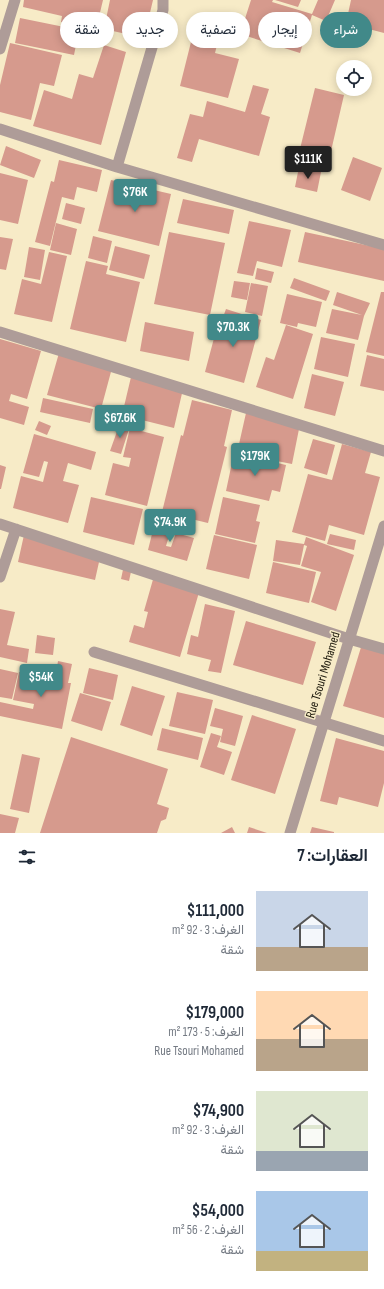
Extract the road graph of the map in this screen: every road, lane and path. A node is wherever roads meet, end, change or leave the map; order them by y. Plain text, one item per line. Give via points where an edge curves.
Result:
1 (15, 0) edge
2 (163, 0) edge
3 (0, 49) edge
4 (0, 129) edge
5 (117, 167) junction
6 (384, 245) edge
7 (0, 332) edge
8 (384, 451) edge
9 (0, 524) edge
10 (384, 526) edge
11 (16, 529) junction
12 (0, 577) edge
13 (349, 639) junction
14 (384, 649) edge
15 (94, 652) dead end
16 (324, 722) junction
17 (384, 741) edge
18 (290, 833) edge

1 - 3 street
2 - 5 street via 163,10
4 - 5 street
5 - 6 street
7 - 8 street
9 - 11 street
10 - 13 street, Rue Tsouri Mohamed
11 - 12 street
11 - 13 street
13 - 14 street
13 - 16 street, Rue Tsouri Mohamed
15 - 16 street
16 - 17 street
16 - 18 street, Rue Tsouri Mohamed

